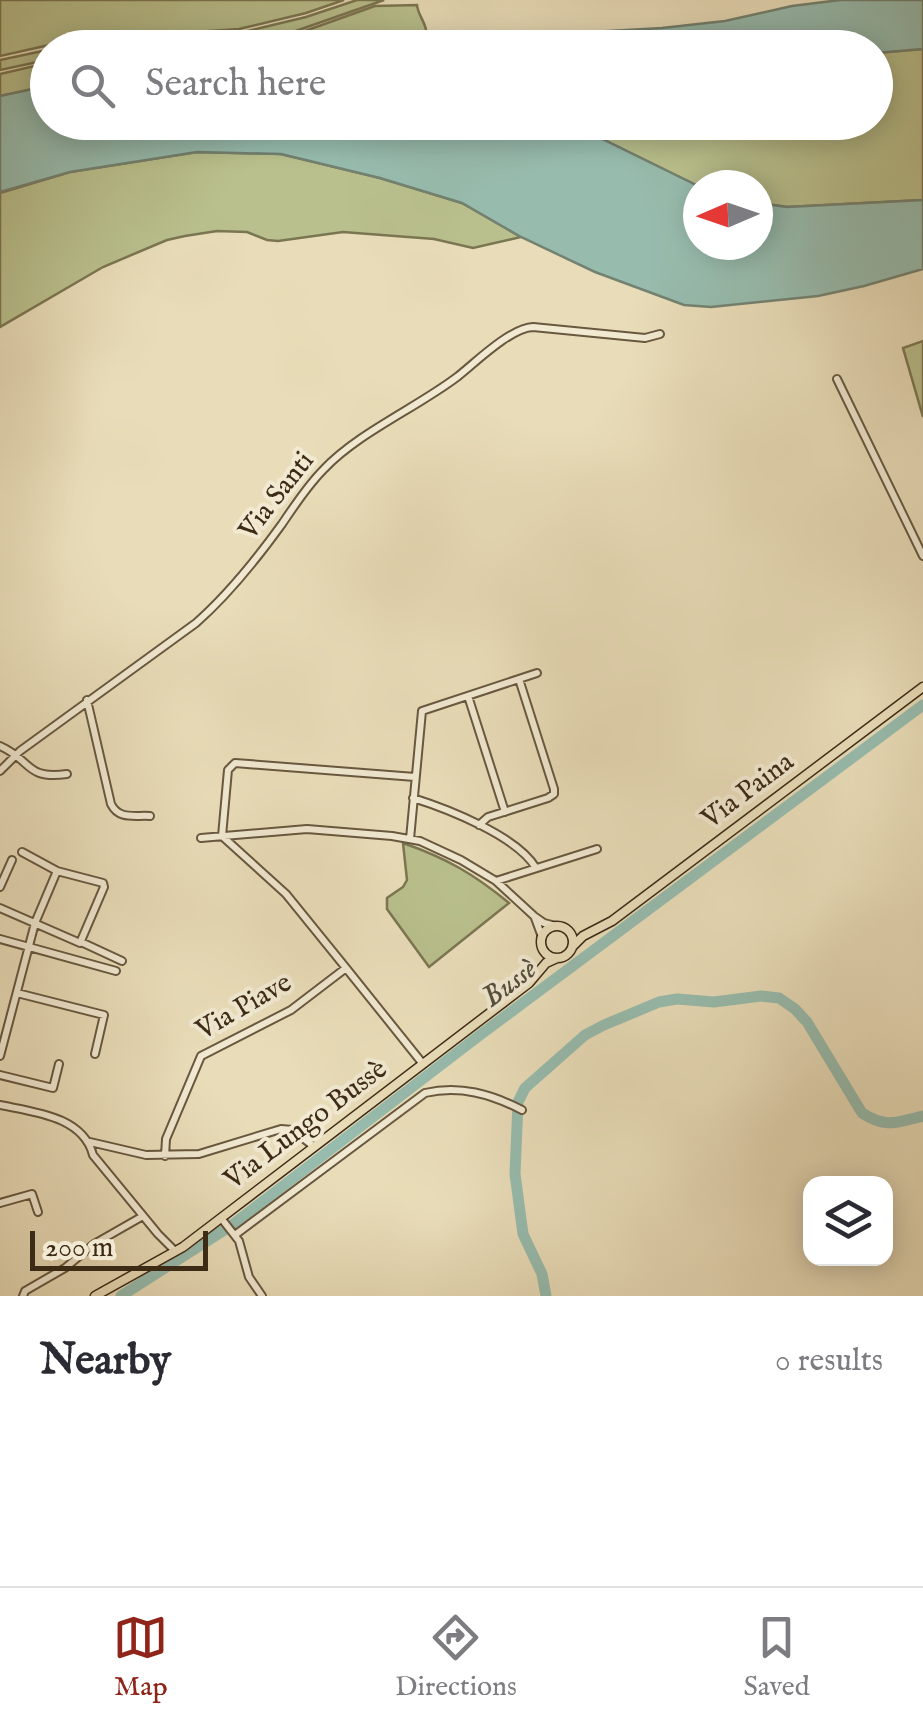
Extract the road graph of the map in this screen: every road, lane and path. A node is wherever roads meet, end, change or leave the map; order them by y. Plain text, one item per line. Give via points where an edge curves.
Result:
1 (660, 334) dead end
2 (837, 379) dead end
3 (923, 556) edge
4 (537, 673) dead end
5 (519, 679) junction
6 (923, 687) edge
7 (468, 696) junction
8 (87, 700) junction
9 (0, 746) edge
10 (16, 755) junction
11 (0, 770) edge
12 (68, 774) dead end
13 (414, 777) junction
14 (413, 798) junction
15 (505, 812) junction
16 (150, 816) dead end
17 (479, 825) junction
18 (222, 836) junction
19 (201, 838) dead end
20 (410, 839) junction
21 (597, 848) dead end
22 (22, 852) dead end
23 (12, 860) dead end
24 (536, 868) junction
25 (57, 870) junction
26 (496, 881) junction
27 (0, 887) edge
28 (0, 908) edge
29 (534, 916) junction
30 (35, 923) junction
31 (556, 926) junction
32 (598, 928) junction
33 (570, 931) junction
34 (542, 937) junction
35 (0, 939) edge
36 (81, 942) junction
37 (573, 946) junction
38 (29, 947) junction
39 (543, 950) junction
40 (556, 958) junction
41 (122, 961) dead end
42 (346, 968) junction
43 (116, 970) dead end
44 (535, 976) junction
45 (17, 994) junction
46 (2, 1044) edge
47 (95, 1054) dead end
48 (0, 1056) edge
49 (59, 1064) dead end
50 (423, 1064) junction
51 (0, 1075) edge
52 (0, 1105) edge
53 (518, 1109) dead end
54 (90, 1142) junction
55 (312, 1146) junction
56 (164, 1156) junction
57 (0, 1203) edge
58 (38, 1212) dead end
59 (143, 1216) junction
60 (221, 1218) junction
61 (235, 1235) junction
62 (174, 1250) junction
63 (24, 1295) edge
64 (95, 1296) edge
65 (262, 1296) edge

1 - 8 street, Via Santi via 533,327 516,332 326,466 221,601
2 - 3 street
4 - 5 street
5 - 7 street
5 - 15 street via 554,794
6 - 32 main road, Via Paina
7 - 13 street via 422,711
7 - 15 street
8 - 10 street, Via Santi
8 - 16 street via 115,812
9 - 10 street
10 - 11 street, Via Santi
10 - 12 street via 42,776
13 - 14 street
13 - 18 street via 230,765
14 - 17 street
14 - 20 street
15 - 17 street
17 - 24 street
18 - 19 street
18 - 20 street via 306,830
18 - 42 street via 286,894
20 - 26 street
21 - 24 street
22 - 25 street
23 - 27 street
24 - 26 street
25 - 30 street
25 - 36 street via 104,883
26 - 29 street
28 - 30 street
29 - 31 street
29 - 34 street
30 - 36 street
30 - 38 street
31 - 33 main road
31 - 34 main road
32 - 33 main road, Via Paina
32 - 37 main road, Via Paina
33 - 37 main road
34 - 39 main road
35 - 38 street
36 - 41 street
37 - 40 main road
38 - 43 street
38 - 45 street
39 - 40 main road
39 - 44 main road
40 - 44 main road, Via Lungo Bussè
42 - 50 street
42 - 56 street, Via Piave via 292,1010 200,1056
44 - 50 main road, Via Lungo Bussè
45 - 46 street
45 - 47 street via 104,1016
46 - 48 street
49 - 51 street via 54,1088
50 - 55 main road, Via Lungo Bussè
52 - 54 street via 58,1118
53 - 61 street via 475,1092 425,1093
54 - 56 street
54 - 59 street
55 - 56 street via 293,1130 280,1130 199,1154
55 - 60 main road, Via Lungo Bussè
57 - 58 street via 32,1194
59 - 62 street
59 - 63 street
60 - 61 street
60 - 62 main road, Via Lungo Bussè
61 - 65 street
62 - 64 main road, Via Lungo Bussè

